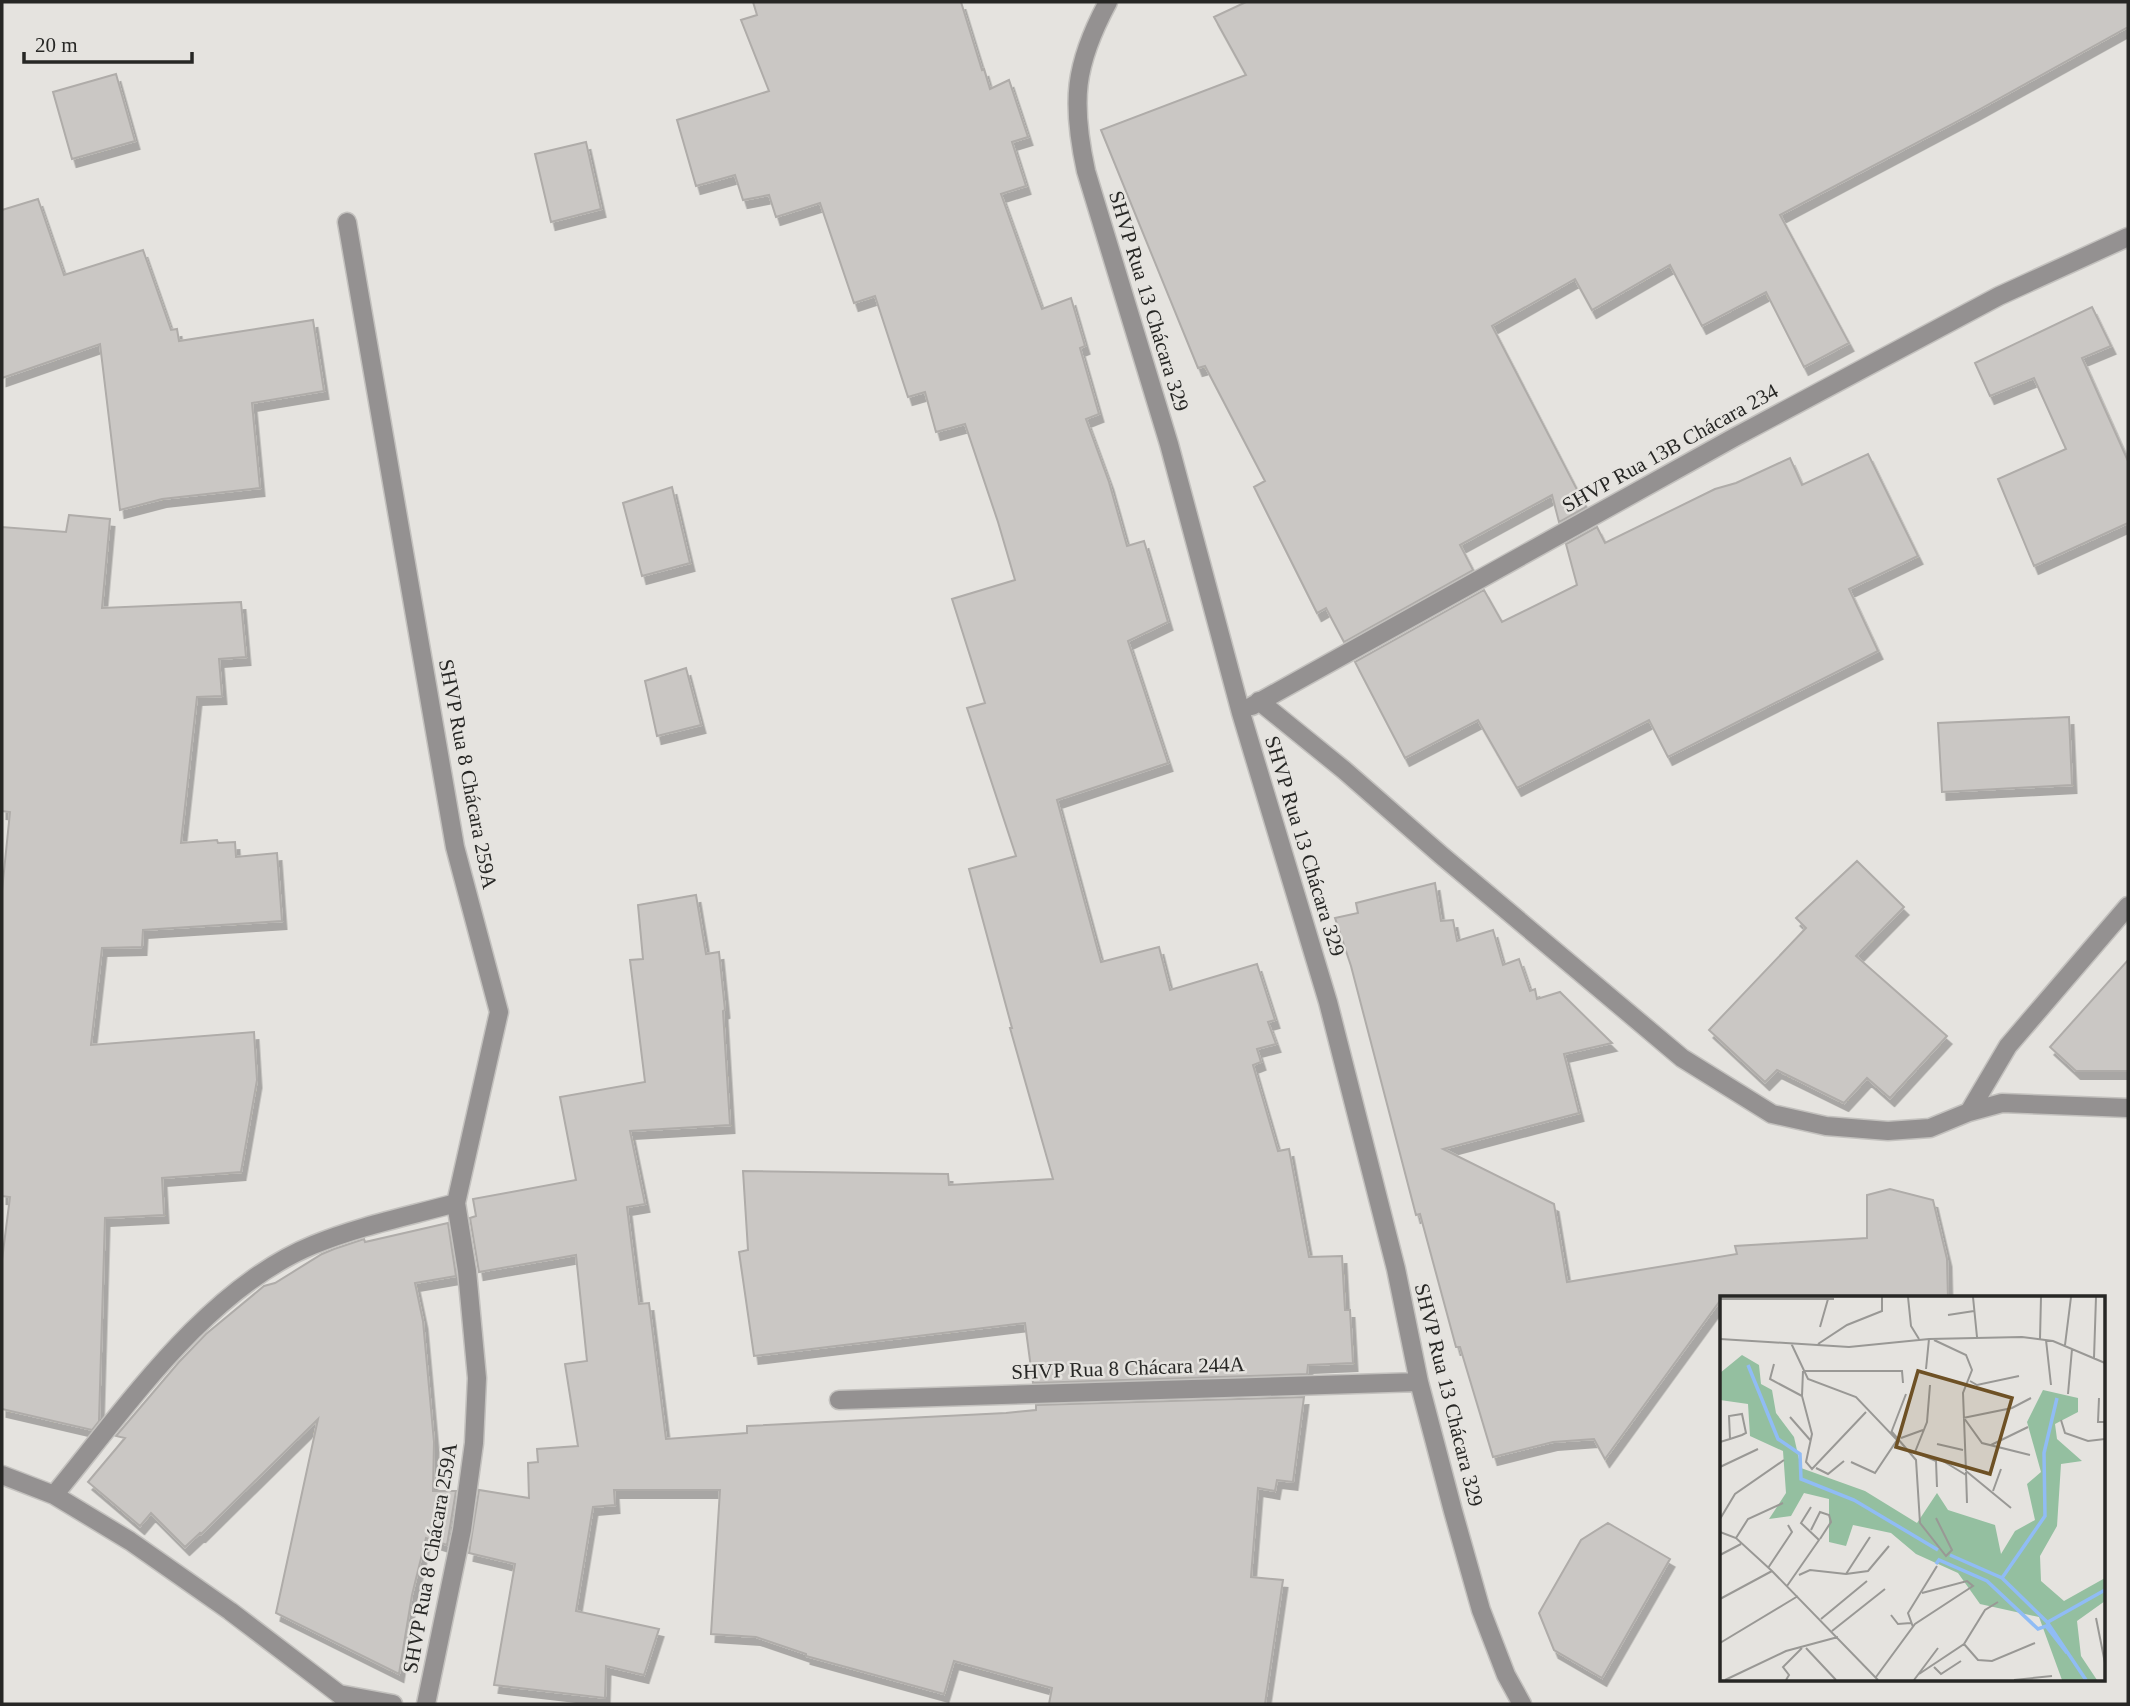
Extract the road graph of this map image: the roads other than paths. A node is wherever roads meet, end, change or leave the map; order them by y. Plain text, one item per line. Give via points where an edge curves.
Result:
1 (1108, 2) edge
2 (347, 222) dead end
3 (2128, 237) edge
4 (1259, 701) junction
5 (1241, 713) junction
6 (2128, 906) edge
7 (2128, 1108) edge
8 (1969, 1112) junction
9 (456, 1203) junction
10 (1419, 1382) junction
11 (839, 1399) dead end
12 (2, 1475) edge
13 (54, 1495) junction
14 (344, 1699) edge
15 (393, 1704) edge
16 (426, 1704) edge
17 (1522, 1704) edge

1 - 5 street, SHVP Rua 13 Chácara 329 via 1080,65 1078,134 1169,444
2 - 9 street, SHVP Rua 8 Chácara 259A via 455,847 499,1012
3 - 4 street, SHVP Rua 13B Chácara 234 via 1987,302
4 - 5 street, SHVP Rua 13B Chácara 234
4 - 8 street via 1682,1058 1772,1114 1826,1126 1888,1132 1930,1128
5 - 10 street, SHVP Rua 13 Chácara 329 via 1328,1002 1396,1269
6 - 8 street via 2007,1046
7 - 8 street via 2003,1104
9 - 13 street via 352,1231 257,1275 158,1368
9 - 16 street, SHVP Rua 8 Chácara 259A via 478,1378 462,1530
10 - 11 street, SHVP Rua 8 Chácara 244A
10 - 17 street, SHVP Rua 13 Chácara 329 via 1481,1610
12 - 13 street
13 - 14 street via 208,1595
14 - 15 street

